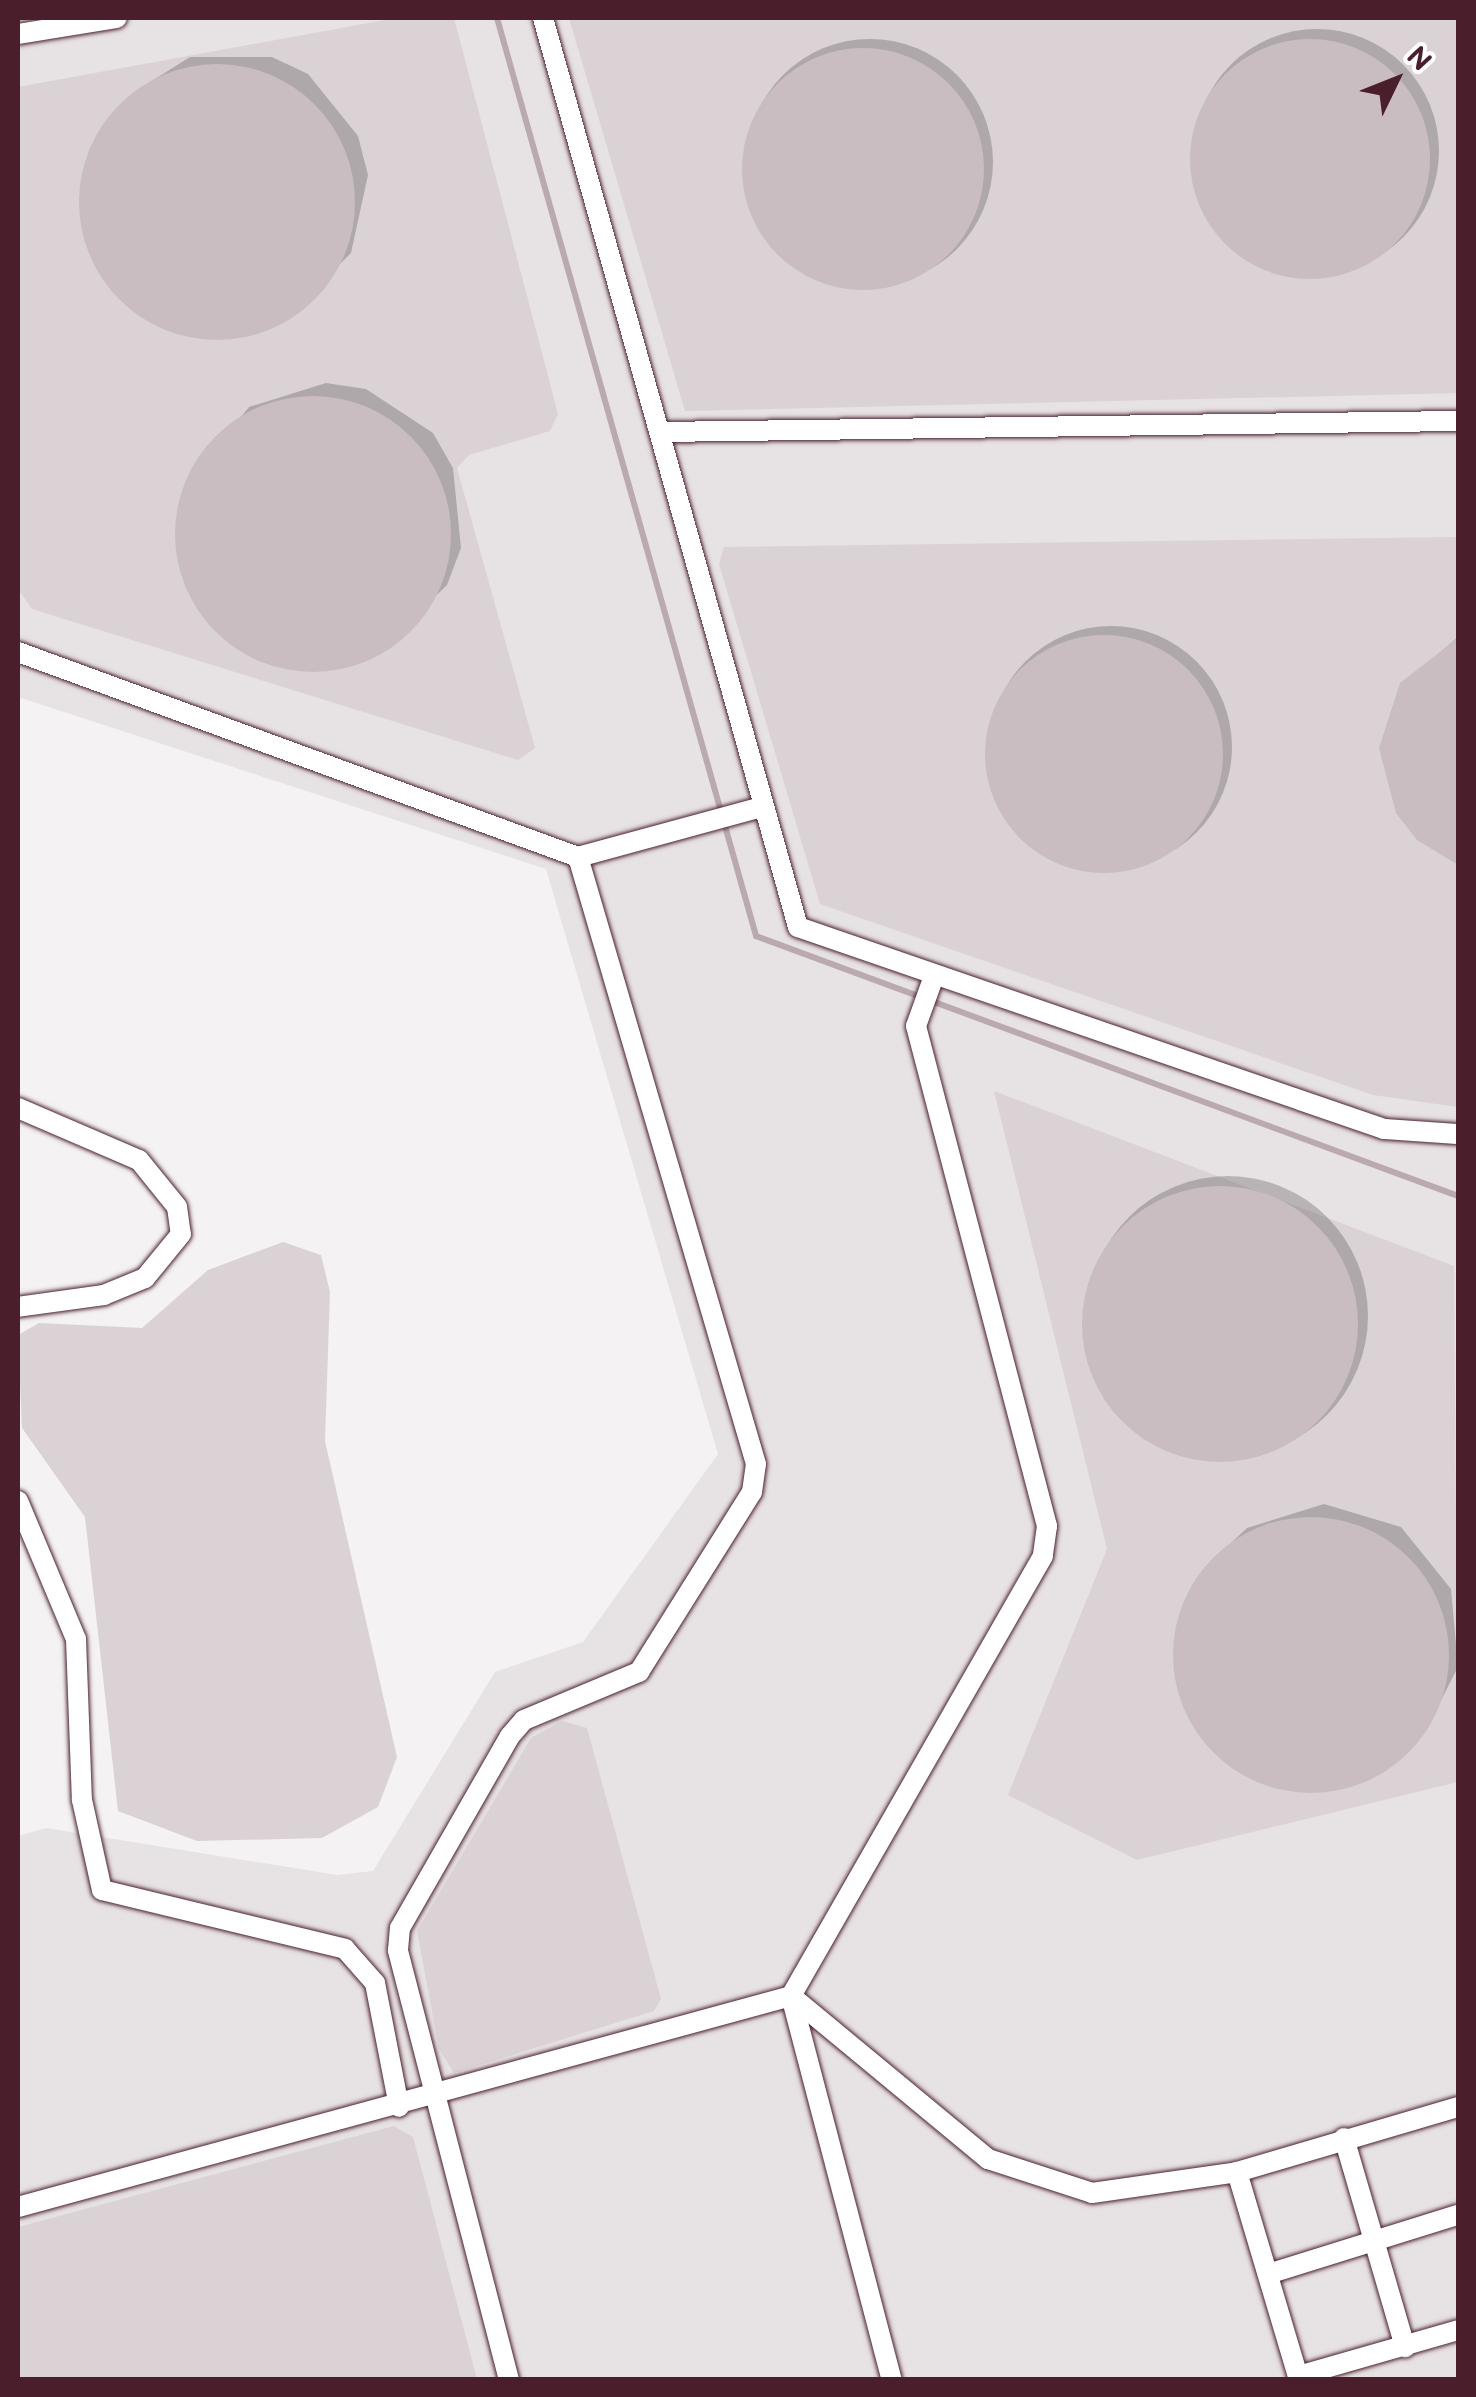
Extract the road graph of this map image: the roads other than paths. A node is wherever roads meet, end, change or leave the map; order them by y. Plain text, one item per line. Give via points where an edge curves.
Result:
1 (117, 18) edge
2 (543, 18) edge
3 (18, 34) edge
4 (1458, 420) edge
5 (660, 432) junction
6 (18, 652) edge
7 (758, 808) junction
8 (578, 858) junction
9 (934, 976) junction
10 (18, 1108) edge
11 (1458, 1134) edge
12 (18, 1307) edge
13 (18, 1501) edge
14 (792, 1996) junction
15 (435, 2097) junction
16 (398, 2107) junction
17 (1458, 2107) edge
18 (1344, 2138) junction
19 (1238, 2172) junction
20 (18, 2208) edge
21 (1458, 2215) edge
22 (1376, 2240) junction
23 (1268, 2274) junction
24 (1458, 2330) edge
25 (1405, 2347) junction
26 (509, 2380) edge
27 (892, 2380) edge

1 - 3 lane
2 - 5 lane
4 - 5 lane
5 - 7 lane
6 - 8 lane
7 - 8 lane
7 - 9 lane via 798,927
8 - 15 lane via 756,1464 752,1492 639,1672 524,1720 414,1890 398,1950
9 - 11 lane via 1384,1129
9 - 14 lane via 916,1026 1047,1526 1043,1556
10 - 12 lane via 140,1160 177,1207 181,1234 145,1278 104,1295
13 - 16 lane via 76,1639 82,1800 102,1890 346,1949 376,1984
14 - 15 lane
14 - 19 lane via 947,2130 1035,2178 1092,2192
14 - 27 lane
15 - 16 lane
15 - 26 lane
16 - 20 lane
17 - 18 lane
18 - 19 lane
18 - 22 lane
19 - 23 lane
21 - 22 lane
22 - 23 lane
22 - 25 lane
23 - 25 lane via 1298,2376
24 - 25 lane

